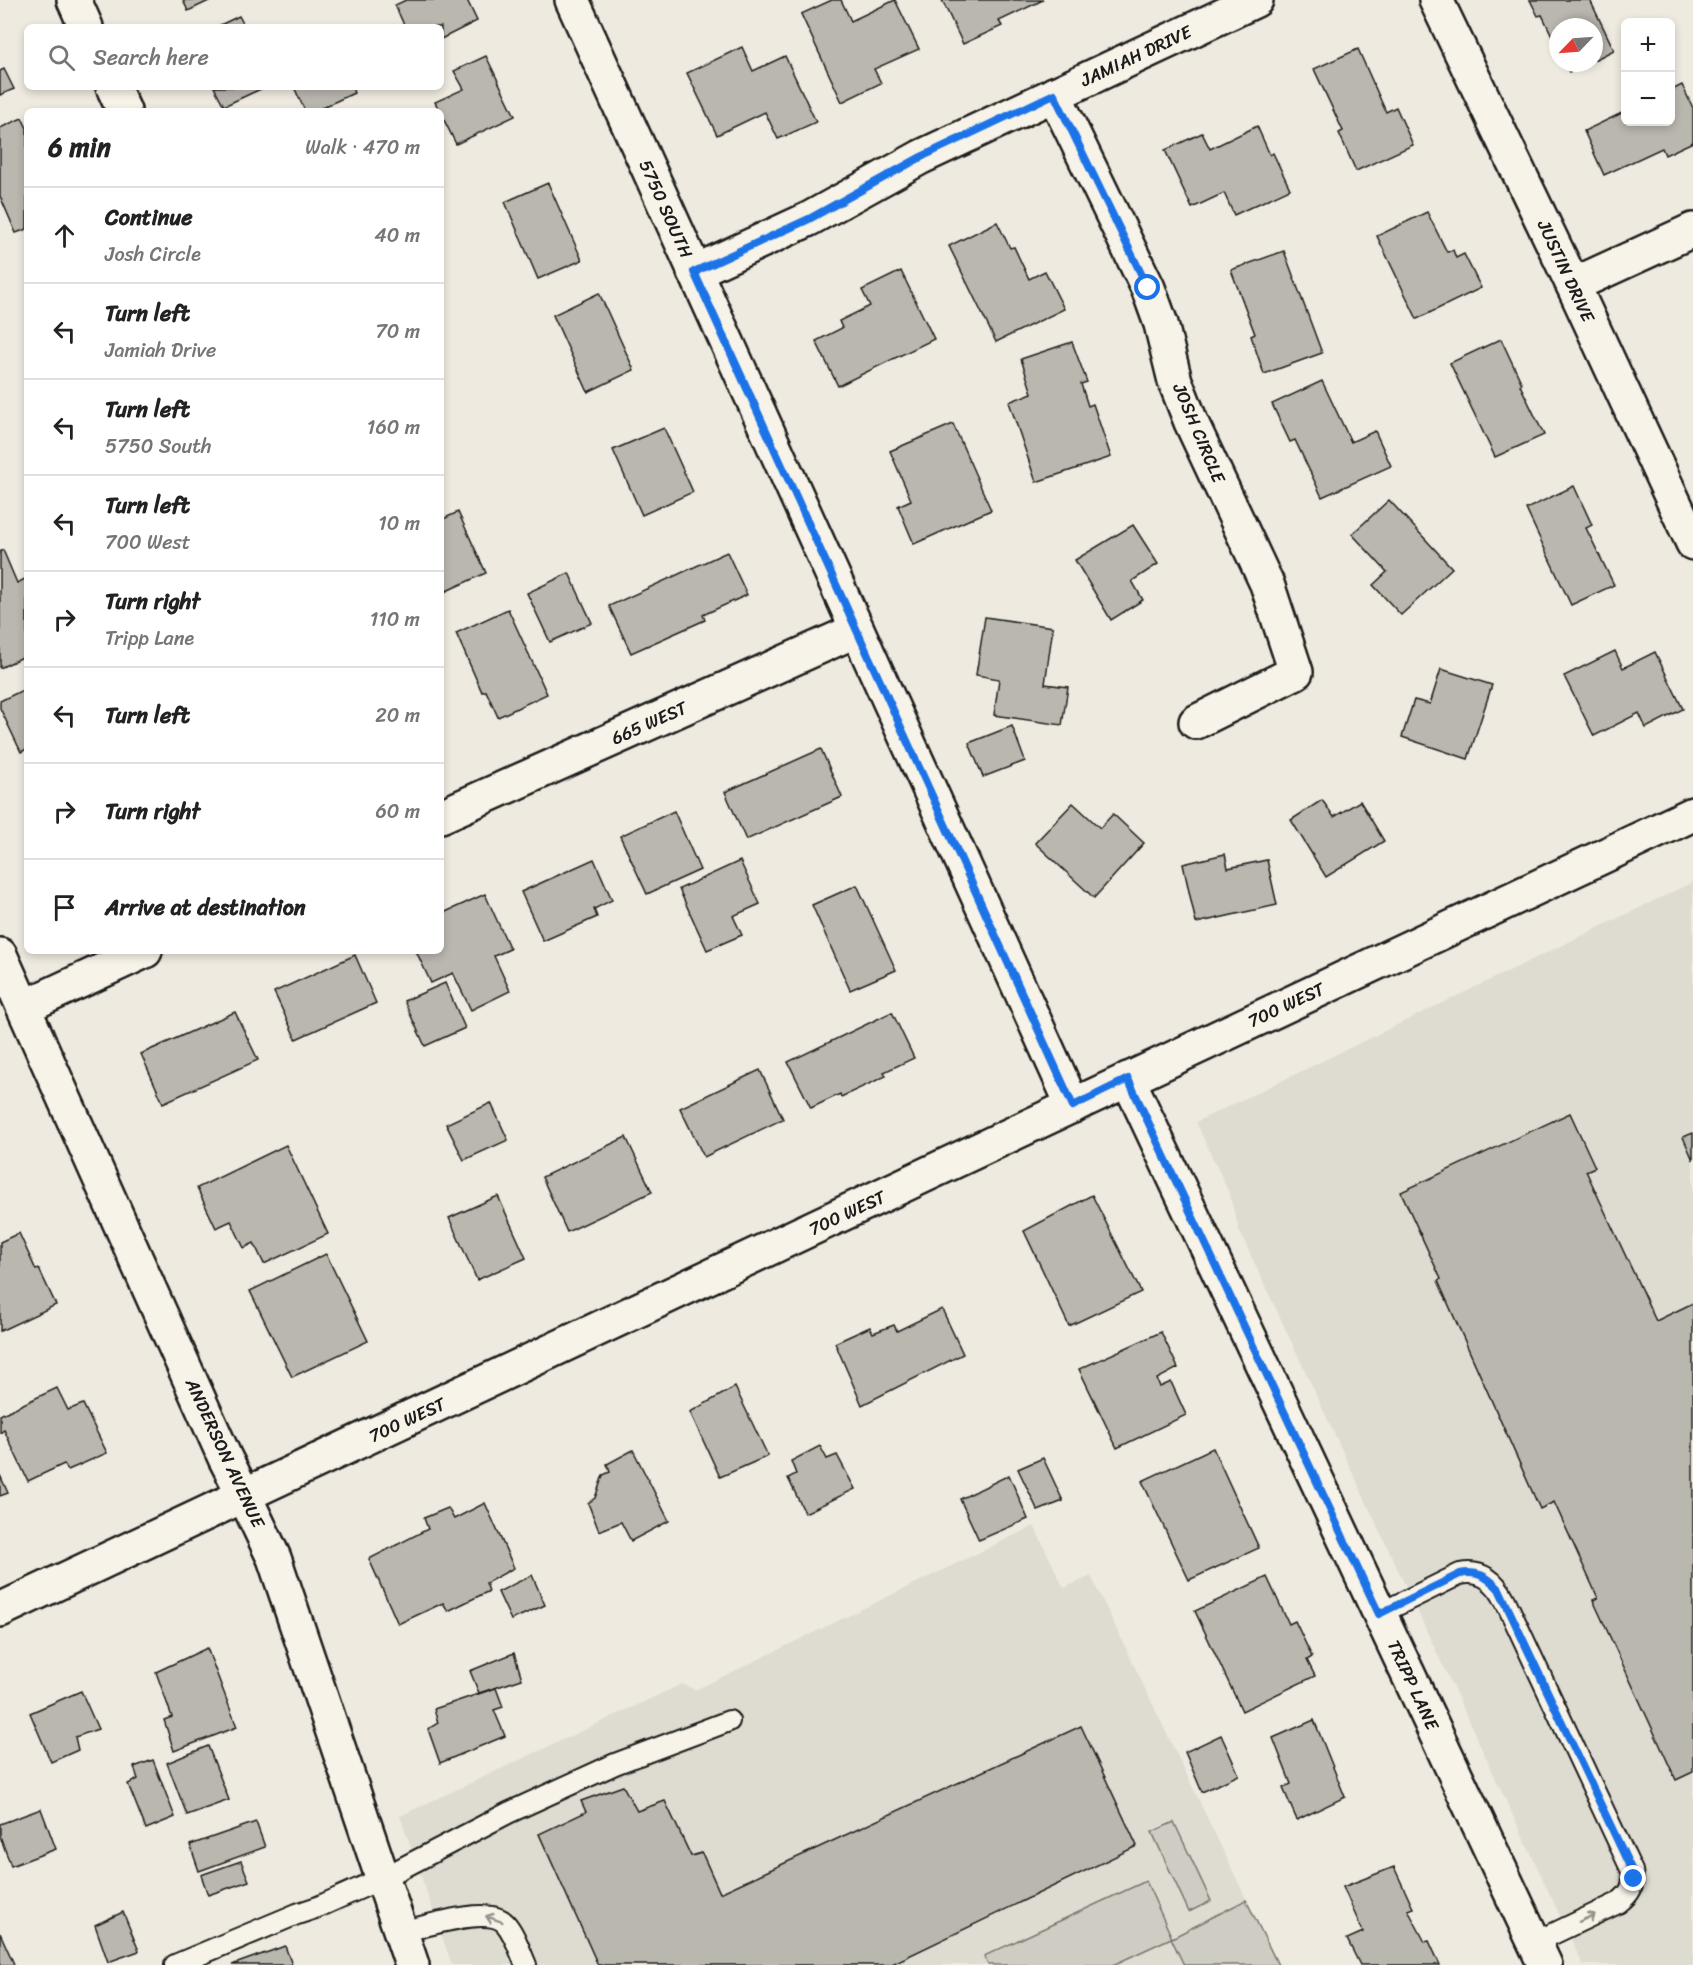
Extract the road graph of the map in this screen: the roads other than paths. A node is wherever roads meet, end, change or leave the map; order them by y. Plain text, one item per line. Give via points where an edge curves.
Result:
1 (74, 0) edge
2 (572, 0) edge
3 (1256, 0) edge
4 (1436, 0) edge
5 (85, 24) edge
6 (114, 90) edge
7 (1054, 94) junction
8 (123, 108) edge
9 (1693, 230) edge
10 (694, 272) junction
11 (1573, 285) junction
12 (1693, 543) edge
13 (857, 630) junction
14 (1196, 722) dead end
15 (1693, 814) edge
16 (444, 815) edge
17 (138, 954) edge
18 (0, 955) edge
19 (24, 1007) junction
20 (1128, 1079) junction
21 (1073, 1106) junction
22 (245, 1497) junction
23 (0, 1610) edge
24 (1379, 1614) junction
25 (729, 1721) dead end
26 (383, 1878) junction
27 (401, 1932) junction
28 (1540, 1954) edge
29 (176, 1965) edge
30 (412, 1965) edge
31 (526, 1965) edge

1 - 5 street
2 - 10 street, 5750 SOUTH
3 - 7 street, JAMIAH DRIVE
4 - 11 street, JUSTIN DRIVE
6 - 8 street
7 - 10 street, JAMIAH DRIVE via 921,157 809,219
7 - 14 street, JOSH CIRCLE via 1148,288 1179,391 1267,584 1296,672
9 - 11 street
10 - 13 street, 5750 SOUTH
11 - 12 street, JUSTIN DRIVE
13 - 16 street, 665 WEST
13 - 21 street, 5750 SOUTH
15 - 20 street, 700 WEST
17 - 19 street
18 - 19 street, ANDERSON AVENUE
19 - 22 street, ANDERSON AVENUE
20 - 21 street, 700 WEST
20 - 24 street, TRIPP LANE
21 - 22 street, 700 WEST
22 - 23 street, 700 WEST
22 - 26 street, ANDERSON AVENUE via 274,1558
24 - 28 street, TRIPP LANE
28 -> 24 lane via 1628,1896 1634,1879 1505,1600 1492,1581 1470,1572
25 - 26 lane via 615,1764
26 - 27 street, ANDERSON AVENUE
26 - 29 lane
27 - 30 street, ANDERSON AVENUE
31 -> 27 lane via 505,1923 497,1918 455,1919

